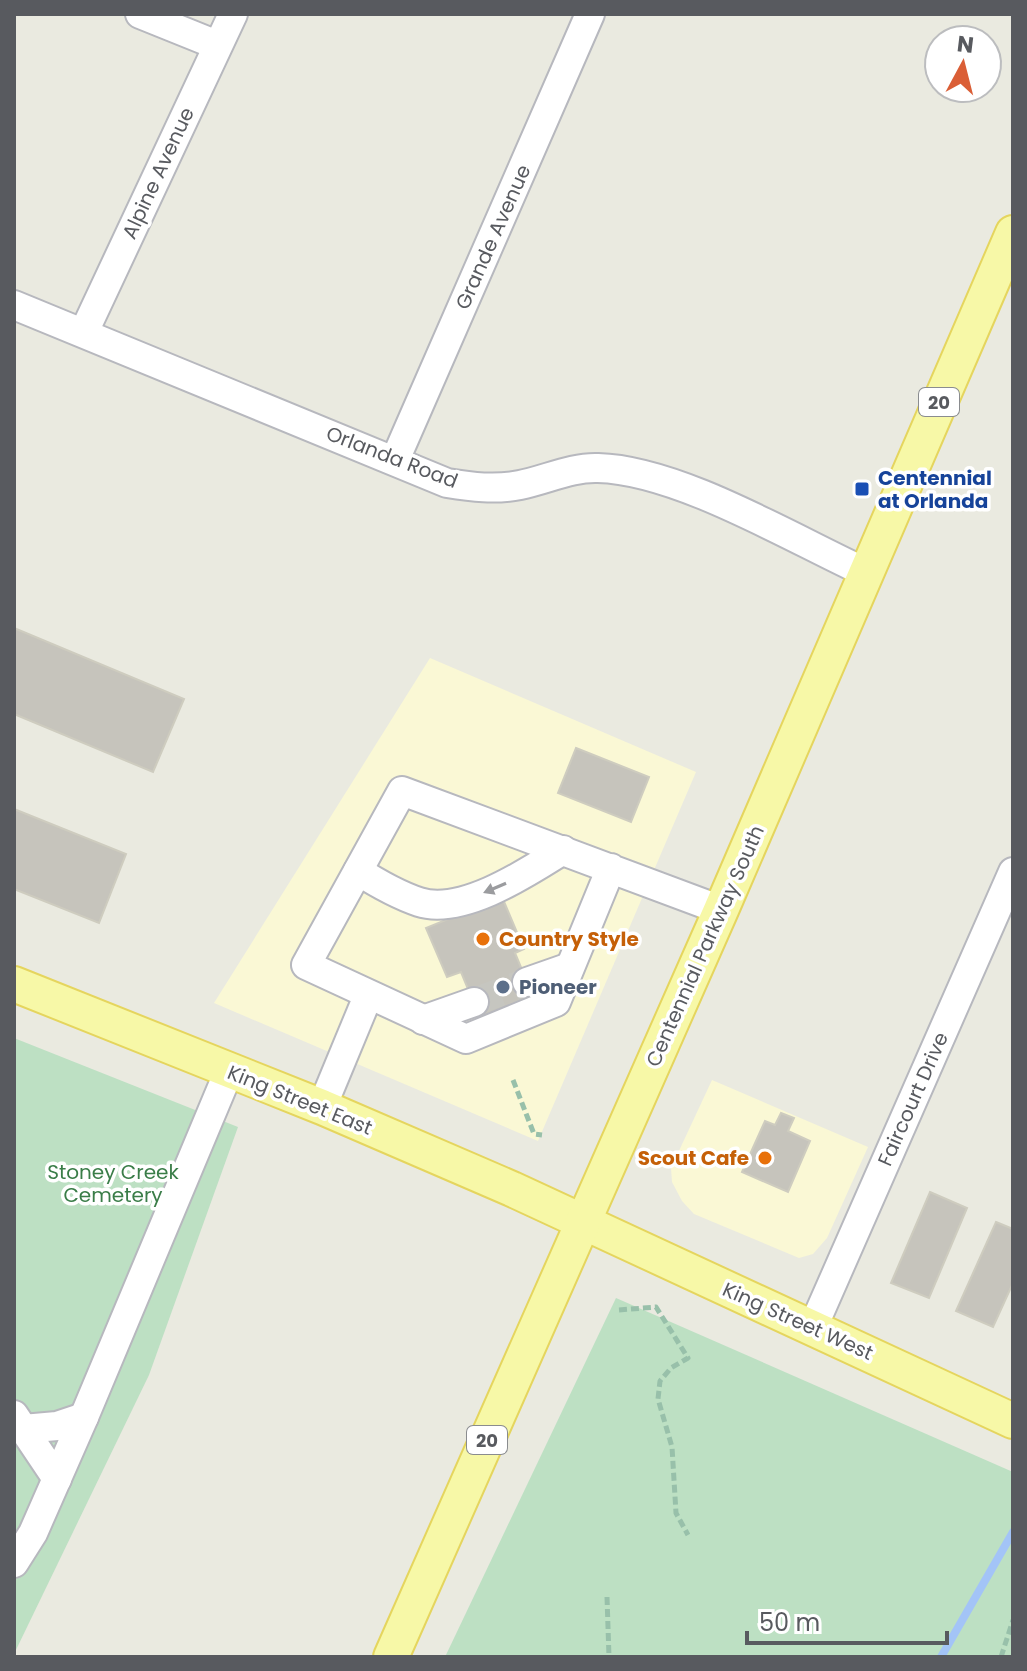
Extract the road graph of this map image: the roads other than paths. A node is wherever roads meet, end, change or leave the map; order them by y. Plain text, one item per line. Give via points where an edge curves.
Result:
1 (140, 14) edge
2 (233, 14) edge
3 (590, 14) edge
4 (217, 45) junction
5 (1013, 233) edge
6 (14, 305) edge
7 (84, 332) junction
8 (395, 460) junction
9 (865, 572) junction
10 (563, 850) junction
11 (611, 868) junction
12 (358, 871) junction
13 (1013, 872) edge
14 (721, 910) junction
15 (567, 968) junction
16 (527, 982) tunnel mouth
17 (14, 984) edge
18 (368, 996) junction
19 (474, 1002) tunnel mouth
20 (423, 1020) junction
21 (229, 1071) junction
22 (322, 1107) junction
23 (583, 1223) junction
24 (813, 1327) junction
25 (84, 1417) junction
26 (1013, 1421) edge
27 (19, 1422) edge
28 (57, 1479) junction
29 (14, 1563) edge
30 (391, 1657) edge

1 - 4 street
2 - 4 street, Alpine Avenue
3 - 8 street, Grande Avenue
4 - 7 street, Alpine Avenue
5 - 9 main road, Centennial Parkway South / 20
6 - 7 street, Orlanda Road
7 - 8 street, Orlanda Road
8 - 9 street, Orlanda Road via 447,483 486,489 593,467 646,474
9 - 14 main road, Centennial Parkway South / 20
10 - 11 street
10 -> 12 street via 490,890 440,905 421,903
10 - 12 street via 402,791
11 - 14 street
11 - 15 street
12 - 18 street via 306,965
13 - 24 street, Faircourt Drive
14 - 23 main road, Centennial Parkway South / 20
15 - 16 street
15 - 20 street via 556,1002 466,1039
17 - 21 main road, King Street East
18 - 20 street
18 - 22 street
19 - 20 street
21 - 22 main road, King Street East
21 - 25 street
22 - 23 main road, King Street East
23 - 24 main road, King Street West
23 - 30 main road, Centennial Parkway South / 20
24 - 26 main road, King Street West
25 - 27 street via 57,1426
25 - 28 street
27 - 28 street
28 - 29 street

